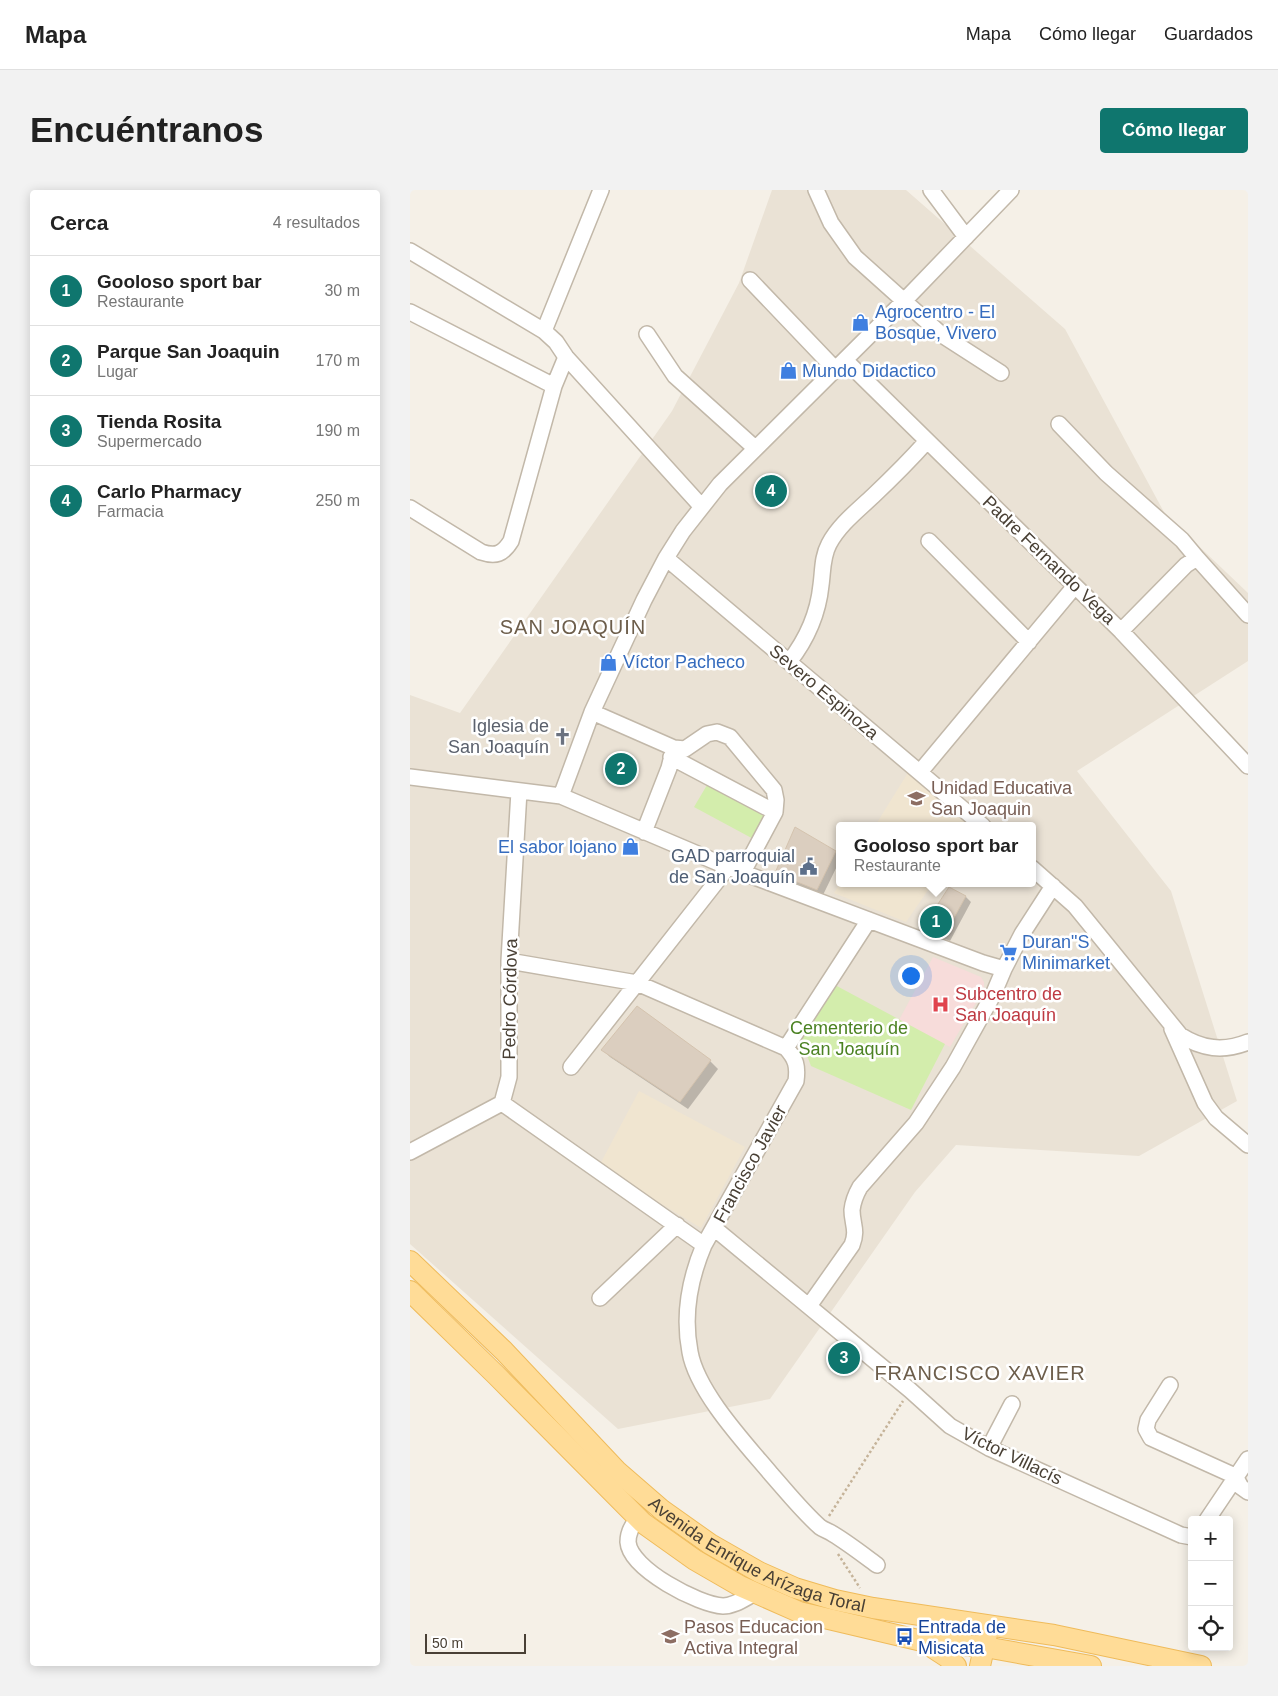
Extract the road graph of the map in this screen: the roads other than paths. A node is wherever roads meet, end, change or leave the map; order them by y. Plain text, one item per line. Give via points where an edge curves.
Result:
1 (601, 190) edge
2 (816, 190) edge
3 (930, 190) edge
4 (1010, 190) edge
5 (966, 237) junction
6 (410, 251) edge
7 (750, 280) dead end
8 (904, 301) junction
9 (410, 312) edge
10 (544, 331) junction
11 (647, 334) dead end
12 (566, 356) junction
13 (840, 365) junction
14 (1001, 373) dead end
15 (554, 386) junction
16 (1059, 424) dead end
17 (927, 441) junction
18 (755, 448) junction
19 (702, 507) junction
20 (410, 508) edge
21 (929, 541) dead end
22 (666, 558) junction
23 (1197, 558) junction
24 (1075, 586) junction
25 (1248, 614) edge
26 (1121, 631) junction
27 (1028, 642) junction
28 (789, 662) junction
29 (592, 712) junction
30 (673, 752) junction
31 (1248, 766) edge
32 (920, 772) junction
33 (410, 777) edge
34 (519, 790) junction
35 (561, 796) junction
36 (775, 812) junction
37 (978, 822) edge
38 (644, 832) junction
39 (728, 867) junction
40 (1036, 871) edge
41 (743, 872) junction
42 (1053, 886) junction
43 (870, 920) junction
44 (509, 960) junction
45 (1004, 969) junction
46 (637, 983) junction
47 (1170, 1025) junction
48 (1248, 1042) edge
49 (786, 1048) junction
50 (571, 1067) dead end
51 (502, 1103) junction
52 (1248, 1145) edge
53 (410, 1152) edge
54 (677, 1225) junction
55 (714, 1228) junction
56 (704, 1245) junction
57 (410, 1262) edge
58 (410, 1292) edge
59 (600, 1298) dead end
60 (809, 1306) junction
61 (1170, 1385) dead end
62 (1012, 1404) dead end
63 (989, 1448) junction
64 (1248, 1459) edge
65 (1235, 1476) junction
66 (1248, 1492) edge
67 (1210, 1516) edge
68 (638, 1518) junction
69 (1188, 1536) edge
70 (877, 1564) dead end
71 (754, 1592) junction
72 (988, 1625) junction
73 (922, 1641) junction
74 (983, 1656) edge
75 (1038, 1656) junction
76 (956, 1666) edge
77 (1008, 1666) edge
78 (1091, 1666) edge
79 (1201, 1666) edge

1 - 10 street
2 - 8 street via 831,223 855,257
3 - 5 street
4 - 5 street
5 - 8 street
6 - 10 street
7 - 13 street, Padre Fernando Vega
8 - 13 street
8 - 14 street via 942,335
9 - 15 street
10 - 12 street
11 - 18 street via 675,376
12 - 15 street
12 - 19 street
13 - 17 street, Padre Fernando Vega
13 - 18 street
15 - 20 street via 511,541 506,549 499,554 481,552
16 - 23 street
17 - 24 street, Padre Fernando Vega
17 - 28 street via 905,466 841,525 828,545 811,629
18 - 19 street
19 - 22 street
21 - 27 street
22 - 28 street, Severo Espinoza
22 - 29 street
23 - 25 street
23 - 26 street via 1186,565
24 - 26 street, Padre Fernando Vega
24 - 27 street
26 - 31 street, Padre Fernando Vega
27 - 32 street
28 - 32 street, Severo Espinoza
29 - 30 street
29 - 35 street
30 - 36 street
30 - 36 street via 685,749 707,734 717,732 730,737 774,790
30 - 38 street
32 - 37 street, Severo Espinoza
33 - 34 street
34 - 35 street
34 - 44 street, Pedro Córdova
35 - 38 street
36 - 41 street
38 - 39 street
39 - 41 street
39 - 46 street
40 - 42 street
41 - 43 street
42 - 45 street
42 - 47 street via 1075,906
43 - 45 street
43 - 49 street
44 - 46 street
44 - 51 street, Pedro Córdova via 509,1077
45 - 60 street via 954,1067 916,1123 860,1187 852,1210 856,1236
46 - 49 street
46 - 50 street
47 - 48 street via 1180,1035 1204,1047 1230,1048
47 - 52 street via 1205,1103 1216,1118
49 - 55 street, Francisco Javier via 798,1068 796,1081
51 - 53 street
51 - 54 street
54 - 56 street
54 - 59 street
55 - 56 street, Francisco Javier
55 - 60 street, Víctor Villacís
56 - 70 street, Francisco Javier via 694,1267 689,1291 688,1324 690,1353 701,1382 735,1432 821,1528
57 - 72 main road, Avenida Enrique Arízaga Toral via 504,1351 618,1471 662,1510 710,1544 759,1572 795,1588 835,1600
58 - 68 main road, Avenida Enrique Arízaga Toral
60 - 63 street, Víctor Villacís via 950,1426
61 - 65 street via 1148,1420 1146,1429 1150,1438
62 - 63 street
63 - 69 street, Víctor Villacís
64 - 65 street
65 - 66 street
65 - 67 street
68 - 71 main road, Avenida Enrique Arízaga Toral via 695,1560
68 - 71 street via 630,1528 628,1542 631,1552 641,1564 676,1590 724,1606
71 - 73 main road, Avenida Enrique Arízaga Toral via 800,1612
72 - 74 main road
72 - 79 main road, Avenida Enrique Arízaga Toral via 1054,1635
73 - 74 main road, Avenida Enrique Arízaga Toral
73 - 76 main road
74 - 75 main road, Avenida Enrique Arízaga Toral
75 - 77 main road
75 - 78 main road, Avenida Enrique Arízaga Toral

